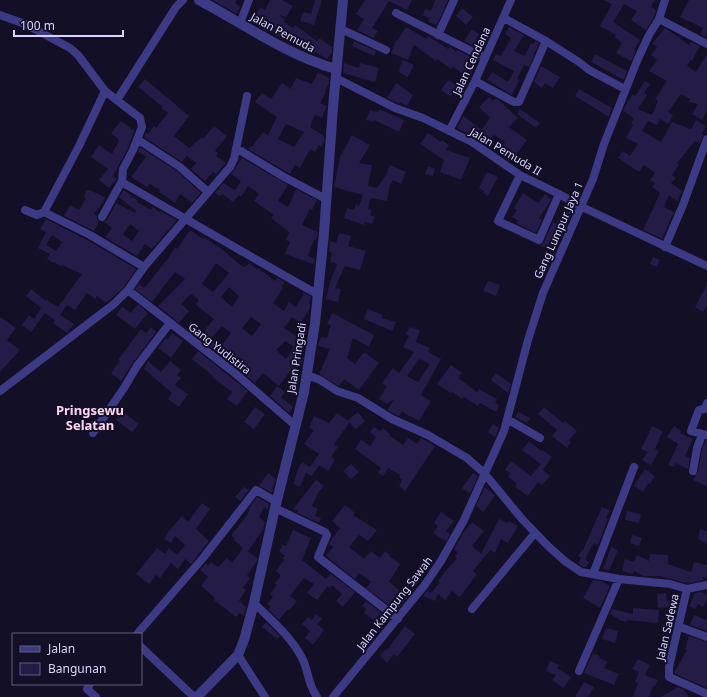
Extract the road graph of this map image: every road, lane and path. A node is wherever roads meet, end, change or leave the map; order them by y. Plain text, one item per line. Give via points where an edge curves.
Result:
1 (183, 0) edge
2 (199, 0) edge
3 (249, 0) edge
4 (343, 0) edge
5 (454, 0) edge
6 (511, 0) edge
7 (665, 0) edge
8 (396, 13) dead end
9 (0, 16) edge
10 (504, 18) junction
11 (659, 19) junction
12 (240, 23) junction
13 (341, 28) junction
14 (438, 35) junction
15 (546, 41) junction
16 (707, 44) edge
17 (386, 50) dead end
18 (485, 58) junction
19 (336, 74) junction
20 (475, 81) junction
21 (625, 89) junction
22 (105, 91) junction
23 (247, 96) dead end
24 (117, 100) junction
25 (449, 131) junction
26 (137, 139) junction
27 (707, 139) edge
28 (236, 148) junction
29 (520, 175) junction
30 (122, 181) junction
31 (208, 192) junction
32 (559, 194) junction
33 (326, 199) junction
34 (580, 206) junction
35 (25, 210) dead end
36 (44, 212) junction
37 (102, 217) dead end
38 (186, 218) junction
39 (665, 247) junction
40 (707, 266) edge
41 (144, 267) junction
42 (128, 290) junction
43 (317, 294) junction
44 (170, 323) junction
45 (307, 375) junction
46 (0, 391) edge
47 (707, 403) edge
48 (507, 419) junction
49 (296, 426) junction
50 (93, 433) dead end
51 (704, 435) edge
52 (540, 438) dead end
53 (634, 467) dead end
54 (693, 471) dead end
55 (485, 474) junction
56 (276, 505) junction
57 (535, 533) junction
58 (593, 574) junction
59 (619, 579) junction
60 (707, 585) edge
61 (687, 589) junction
62 (254, 603) junction
63 (472, 609) dead end
64 (398, 619) junction
65 (680, 627) junction
66 (137, 633) edge
67 (707, 637) edge
68 (142, 648) edge
69 (238, 655) junction
70 (579, 671) dead end
71 (89, 685) edge
72 (707, 694) edge
73 (96, 697) edge
74 (194, 697) edge
75 (197, 697) edge
76 (265, 697) edge
77 (317, 697) edge
78 (333, 697) edge

1 - 24 street via 176,6
2 - 12 street, Jalan Pemuda
3 - 12 street
4 - 13 street, Jalan Pringadi
5 - 14 street
6 - 10 street, Jalan Cendana
7 - 11 street, Gang Lumpur Jaya 1
8 - 14 street
9 - 22 street via 25,24 70,48
10 - 15 street
10 - 18 street, Jalan Cendana
11 - 16 street
11 - 21 street, Gang Lumpur Jaya 1
12 - 19 street, Jalan Pemuda
13 - 17 street
13 - 19 street, Jalan Pringadi
14 - 18 street
15 - 20 street via 519,102 514,102
15 - 21 street via 589,70
18 - 20 street, Jalan Cendana
19 - 25 street, Jalan Pemuda II via 395,108
19 - 33 street, Jalan Pringadi
20 - 25 street, Jalan Cendana
21 - 34 street, Gang Lumpur Jaya 1 via 593,179
22 - 24 street
22 - 36 street
23 - 28 street
24 - 26 street via 140,118 142,127
25 - 29 street, Jalan Pemuda II via 472,142
26 - 30 street via 122,169
26 - 31 street via 180,166
27 - 39 street
28 - 31 street via 230,167
28 - 33 street
29 - 32 street, Jalan Pemuda II
29 - 32 street via 498,221 538,240
30 - 37 street
30 - 38 street
31 - 38 street
32 - 34 street, Jalan Pemuda II
33 - 43 street, Jalan Pringadi
34 - 39 street, Jalan Pemuda II
34 - 48 street, Gang Lumpur Jaya 1 via 543,293
35 - 36 street via 37,216
36 - 41 street
38 - 41 street
38 - 43 street
39 - 40 street, Jalan Pemuda II
41 - 42 street
42 - 44 street, Gang Yudistira
42 - 46 street via 114,304
43 - 45 street, Jalan Pringadi
44 - 49 street, Gang Yudistira via 236,374
44 - 50 street via 137,366
45 - 49 street, Jalan Pringadi
45 - 55 street via 337,391 358,398 392,419 428,435 467,458
47 - 51 street via 705,409 699,410 691,431
48 - 52 street
48 - 55 street, Gang Lumpur Jaya 1
49 - 56 street, Jalan Pringadi
51 - 54 street via 697,448
53 - 58 street
55 - 57 street
55 - 64 street, Jalan Kampung Sawah via 464,520 441,561
56 - 62 street, Jalan Pringadi
56 - 64 street via 325,532 327,535 318,557
56 - 66 street via 256,490 204,558
57 - 58 street via 566,562 581,572
57 - 63 street
58 - 59 street
59 - 61 street via 670,584
59 - 70 street
60 - 61 street
61 - 65 street, Jalan Sadewa
62 - 69 street, Jalan Pringadi
62 - 77 street via 288,636 303,661 311,688
64 - 78 street, Jalan Kampung Sawah
65 - 67 street
65 - 72 street, Jalan Sadewa via 669,667 669,677
68 - 74 street
69 - 75 street, Jalan Pringadi
69 - 76 street
71 - 73 street via 87,689

